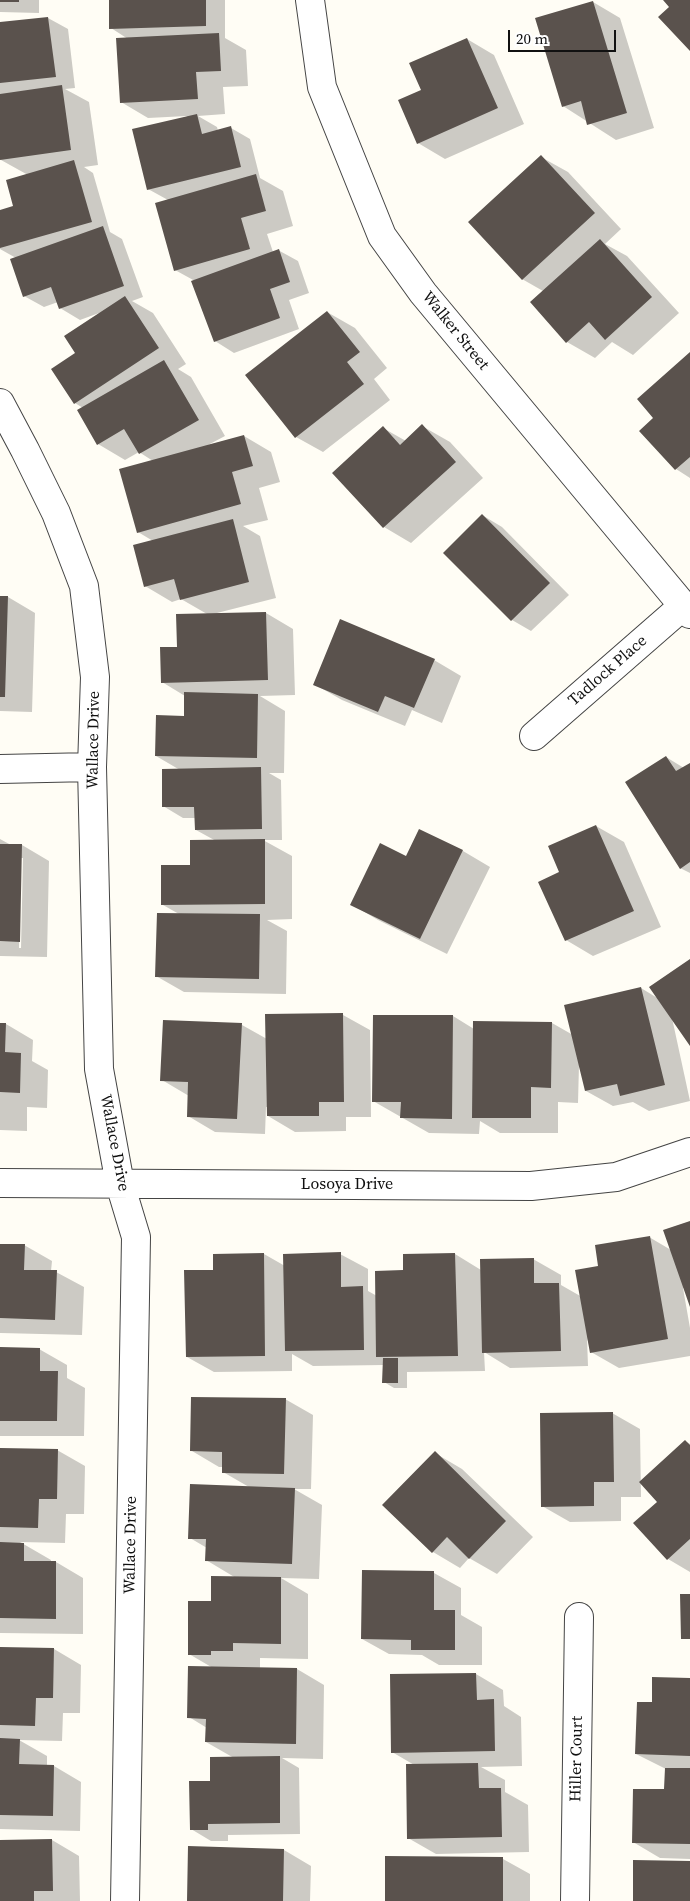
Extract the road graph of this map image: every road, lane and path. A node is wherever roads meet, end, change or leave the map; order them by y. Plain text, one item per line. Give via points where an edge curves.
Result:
1 (310, 0) edge
2 (0, 403) edge
3 (686, 610) edge
4 (534, 736) dead end
5 (92, 767) junction
6 (0, 768) edge
7 (690, 1152) edge
8 (0, 1184) edge
9 (120, 1184) junction
10 (579, 1617) dead end
11 (125, 1901) edge
12 (576, 1901) edge

1 - 3 street, Walker Street via 322,87 382,236 430,301
2 - 5 street, Wallace Drive via 56,513 84,586 95,677
3 - 4 street, Tadlock Place
5 - 6 street
5 - 9 street, Wallace Drive via 99,1069
7 - 9 street, Losoya Drive via 616,1177 531,1186
8 - 9 street, Losoya Drive
9 - 11 street, Wallace Drive via 136,1237
10 - 12 street, Hiller Court

